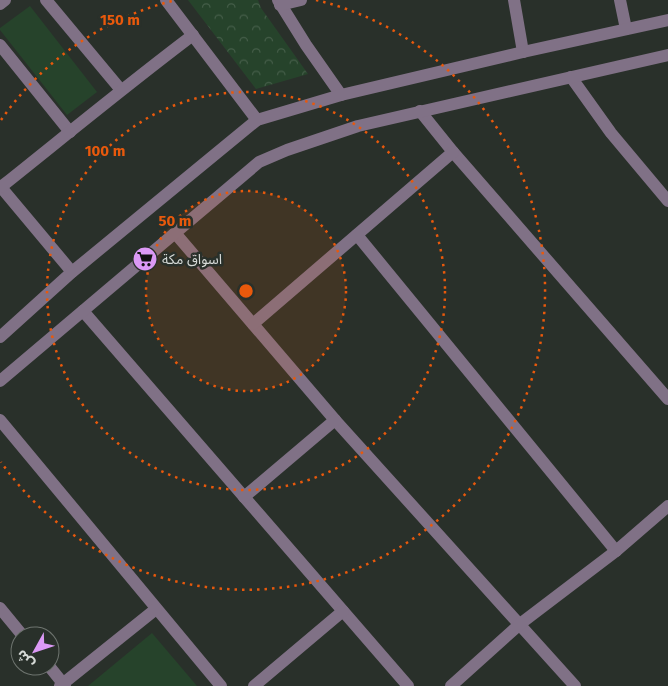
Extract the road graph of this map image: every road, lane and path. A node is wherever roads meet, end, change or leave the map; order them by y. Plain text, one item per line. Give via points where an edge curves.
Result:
1 (5, 0) edge
2 (46, 0) edge
3 (166, 0) edge
4 (301, 0) edge
5 (514, 0) edge
6 (620, 0) edge
7 (279, 2) edge
8 (0, 4) edge
9 (668, 20) edge
10 (626, 29) junction
11 (192, 35) junction
12 (0, 45) edge
13 (523, 52) junction
14 (668, 55) edge
15 (571, 77) junction
16 (121, 90) junction
17 (341, 95) junction
18 (420, 111) junction
19 (257, 120) junction
20 (70, 132) junction
21 (453, 152) junction
22 (0, 186) edge
23 (668, 201) edge
24 (175, 233) junction
25 (357, 235) junction
26 (72, 272) junction
27 (82, 311) junction
28 (253, 324) junction
29 (0, 337) edge
30 (0, 381) edge
31 (668, 399) edge
32 (0, 420) edge
33 (335, 420) junction
34 (244, 497) junction
35 (668, 506) edge
36 (616, 551) junction
37 (0, 608) edge
38 (156, 609) junction
39 (343, 610) junction
40 (520, 624) junction
41 (15, 626) edge
42 (63, 685) edge
43 (221, 686) edge
44 (254, 686) edge
45 (408, 686) edge
46 (451, 686) edge
47 (575, 686) edge

1 - 8 street
2 - 16 street
3 - 11 street
4 - 7 street
5 - 13 street
6 - 10 street
7 - 17 street
9 - 10 street
10 - 13 street
11 - 16 street
11 - 19 street
12 - 20 street
13 - 17 street
14 - 15 street
15 - 18 street
15 - 23 street via 611,133
16 - 20 street
17 - 19 street
18 - 21 street
18 - 24 street via 358,126 259,162
19 - 26 street
20 - 22 street
21 - 25 street
21 - 31 street
22 - 26 street
24 - 27 street
24 - 28 street
25 - 28 street
25 - 36 street
26 - 29 street
27 - 30 street
27 - 34 street
28 - 33 street
32 - 38 street
33 - 34 street
33 - 40 street
34 - 39 street
35 - 36 street
36 - 40 street
37 - 41 street
38 - 42 street
38 - 43 street
39 - 44 street
39 - 45 street
40 - 46 street
40 - 47 street

